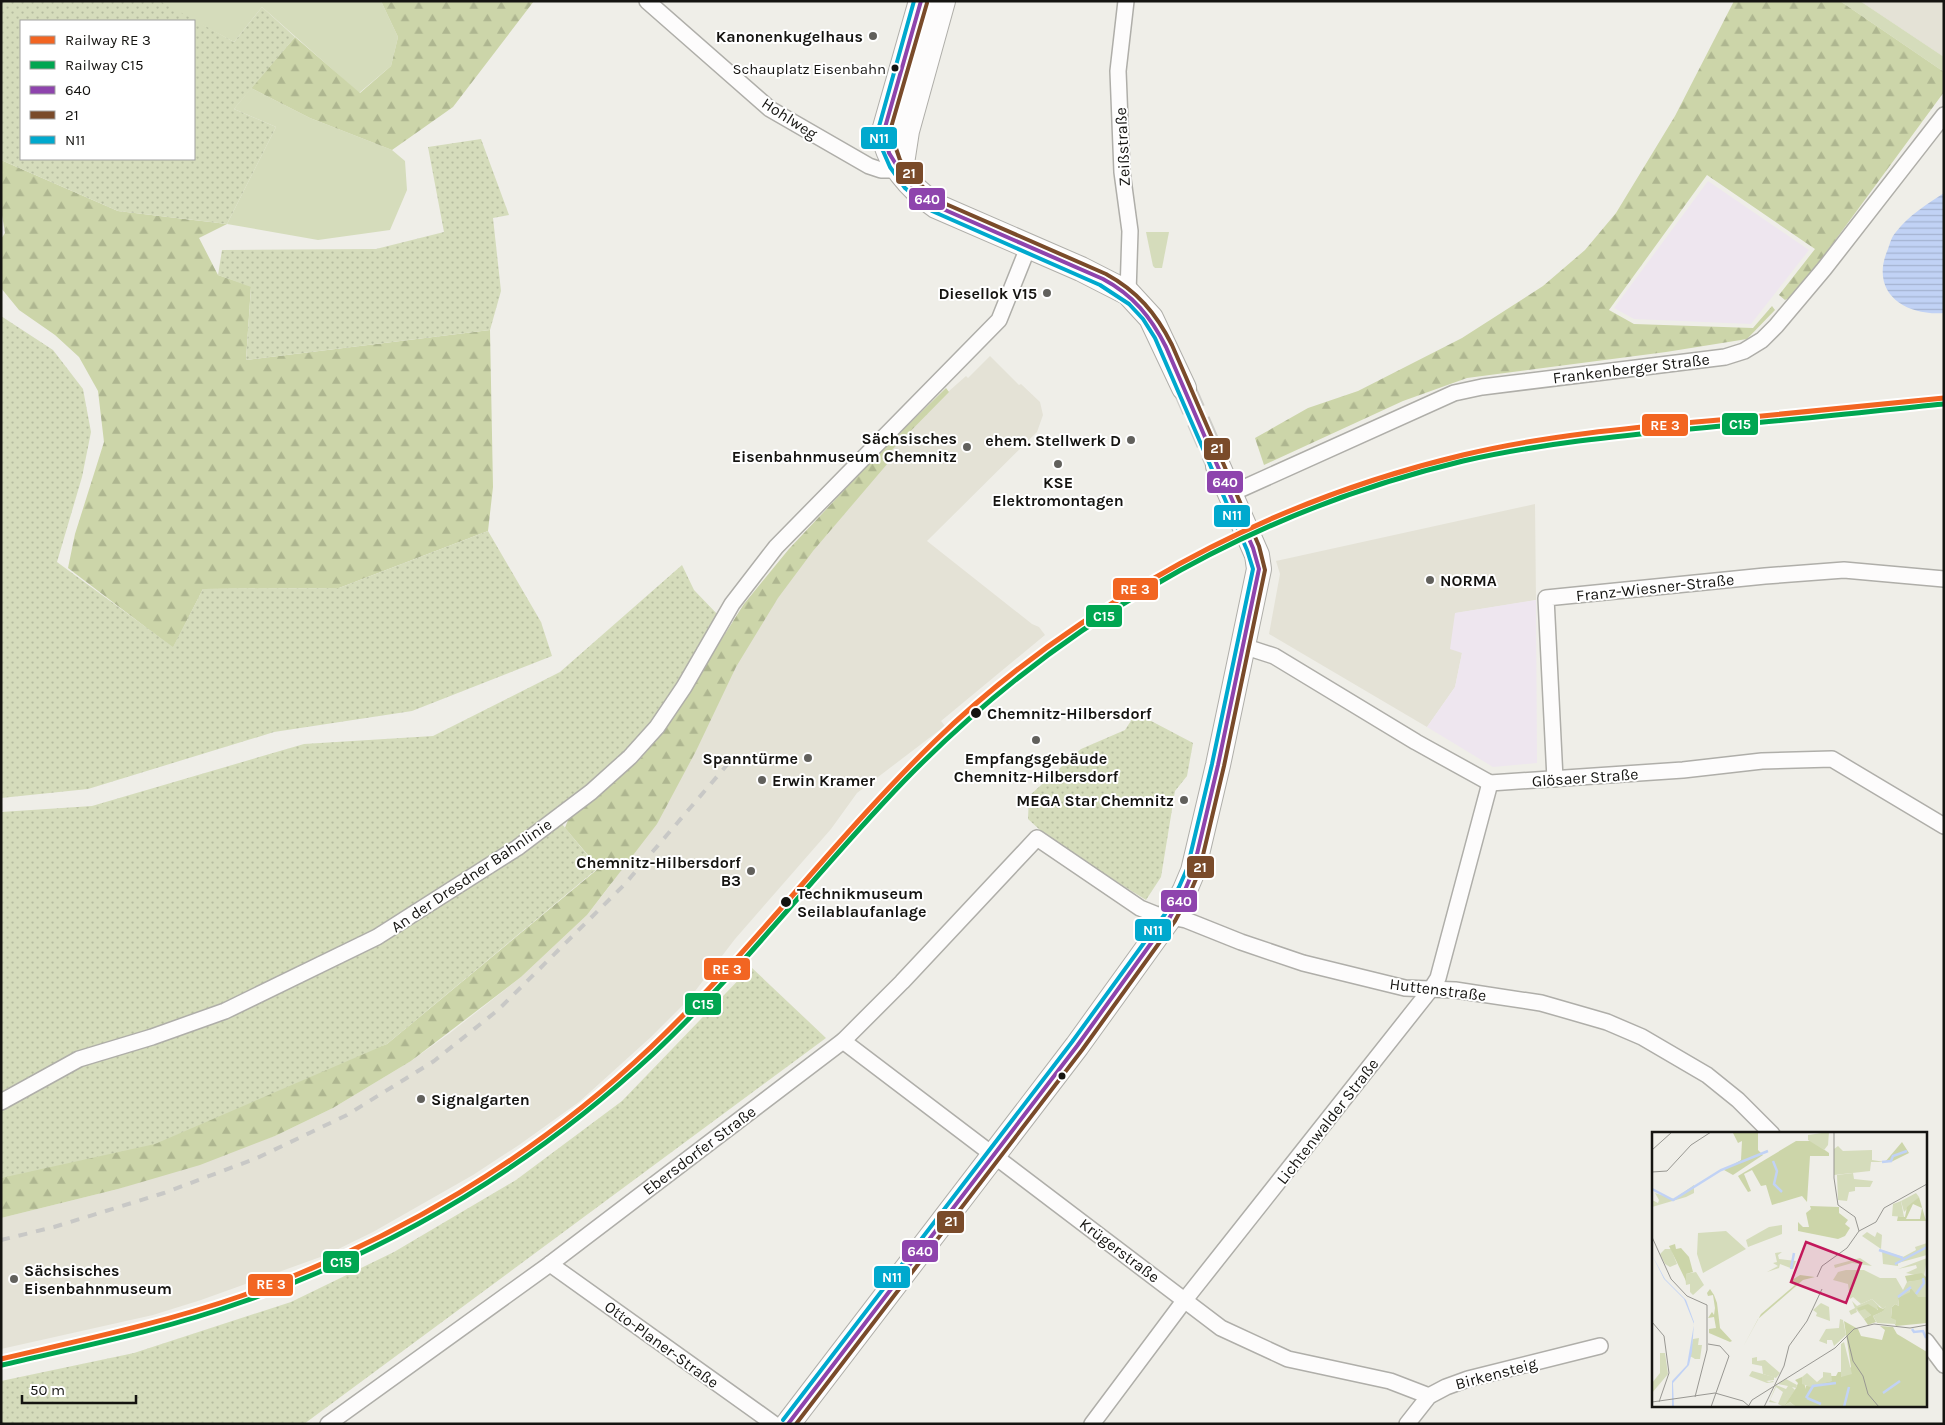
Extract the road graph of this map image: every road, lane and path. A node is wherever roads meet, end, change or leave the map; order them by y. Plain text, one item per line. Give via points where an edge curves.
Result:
1 (647, 1) edge
2 (921, 1) edge
3 (943, 1) edge
4 (1126, 1) edge
5 (1944, 115) edge
6 (901, 170) junction
7 (1029, 245) junction
8 (1128, 293) junction
9 (1184, 388) tunnel mouth
10 (1218, 466) tunnel mouth
11 (1230, 494) junction
12 (1944, 579) edge
13 (1243, 646) junction
14 (1556, 779) junction
15 (1490, 783) junction
16 (1944, 826) edge
17 (1038, 838) joint
18 (1170, 917) junction
19 (1431, 990) junction
20 (843, 1040) junction
21 (1, 1102) edge
22 (1770, 1132) edge
23 (992, 1155) junction
24 (550, 1264) junction
25 (1184, 1301) junction
26 (1928, 1344) edge
27 (1600, 1346) dead end
28 (1944, 1365) edge
29 (1429, 1396) junction
30 (328, 1424) edge
31 (774, 1424) edge
32 (788, 1424) edge
33 (1092, 1424) edge
34 (1407, 1424) edge

1 - 6 street, Hohlweg via 770,109 869,166
2 - 6 main road via 884,132 887,151
3 - 6 main road via 907,132
4 - 8 street, Zeißstraße via 1118,71 1122,172 1130,231
5 - 11 street, Frankenberger Straße via 1794,305 1762,340 1744,351 1725,357 1482,387 1454,394
6 - 7 main road via 912,188 936,206
7 - 8 main road
7 - 21 street, An der Dresdner Bahnlinie via 999,320 776,547 732,604 657,728 591,792 517,848 378,937 225,1011 79,1059
8 - 9 main road via 1151,318
10 - 11 main road
11 - 13 main road via 1258,562
12 - 14 street, Franz-Wiesner-Straße via 1844,570 1546,598
13 - 15 street via 1274,656
13 - 18 main road via 1193,871
14 - 15 street, Glösaer Straße
14 - 16 street, Glösaer Straße via 1762,761 1832,759
15 - 19 street, Lichtenwalder Straße via 1438,978
17 - 18 street, Huttenstraße via 1140,908
17 - 20 street, Ebersdorfer Straße
18 - 19 street, Huttenstraße via 1303,963 1405,988
18 - 23 main road via 1077,1046
19 - 22 street, Huttenstraße via 1455,990 1541,1003 1582,1014 1642,1037 1707,1075
19 - 25 street, Lichtenwalder Straße
20 - 23 street, Krügerstraße
20 - 24 street, Ebersdorfer Straße
23 - 25 street, Krügerstraße
23 - 32 main road
24 - 30 street, Ebersdorfer Straße
24 - 31 street, Otto-Planer-Straße
25 - 29 street, Krügerstraße via 1221,1328 1268,1352 1324,1368 1390,1381
25 - 33 street, Lichtenwalder Straße
26 - 28 street
27 - 29 street, Birkensteig via 1468,1379
29 - 34 street, Birkensteig

